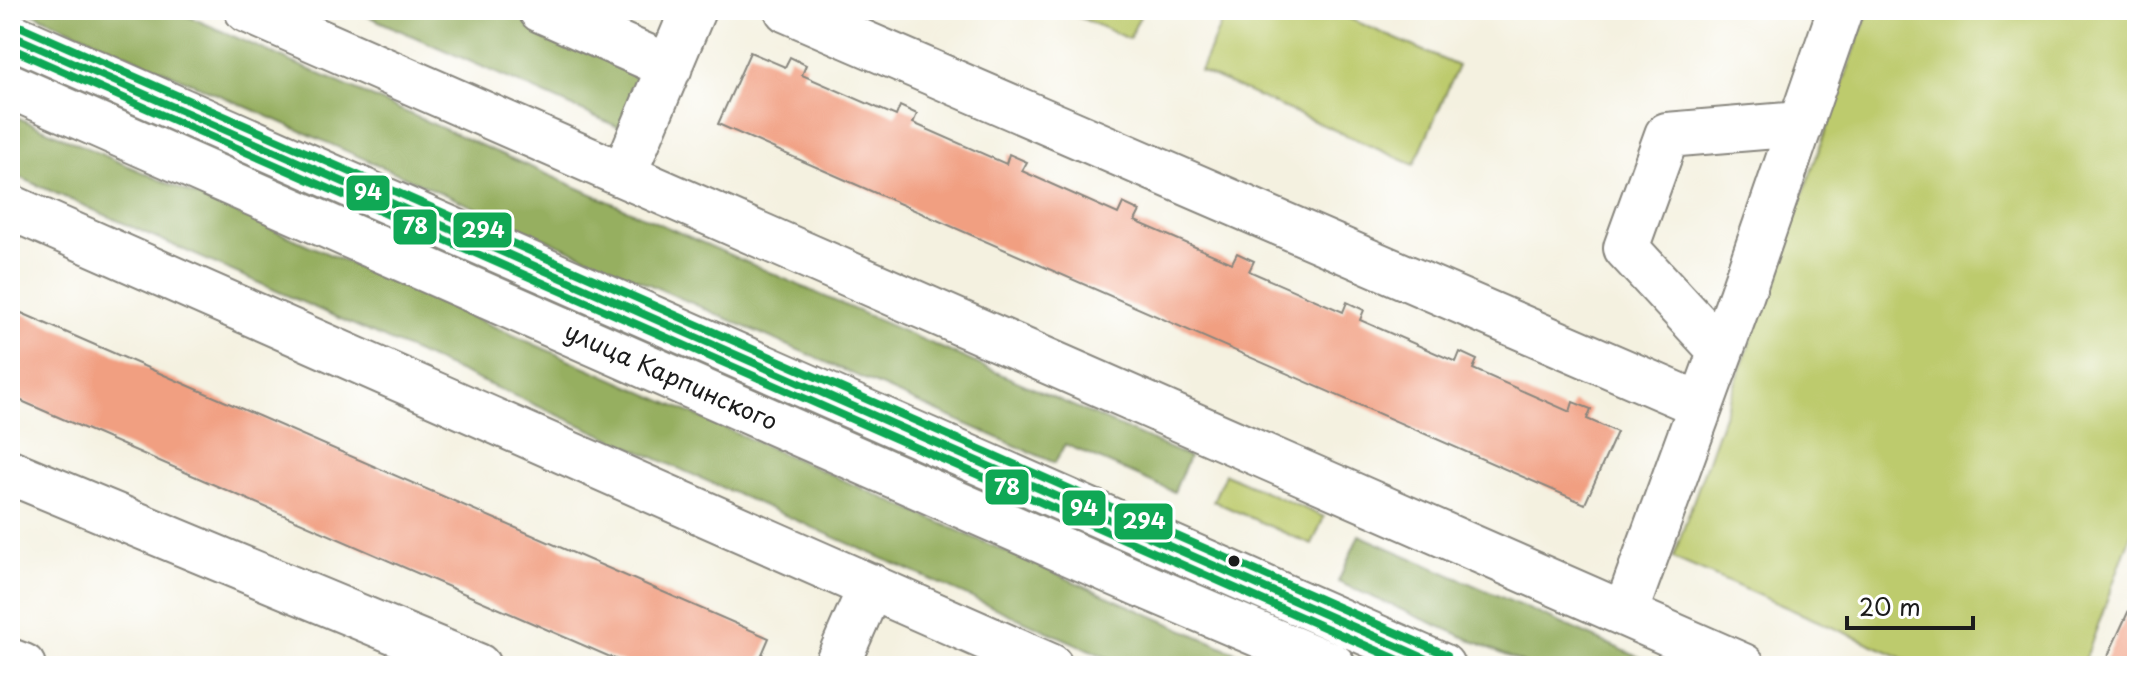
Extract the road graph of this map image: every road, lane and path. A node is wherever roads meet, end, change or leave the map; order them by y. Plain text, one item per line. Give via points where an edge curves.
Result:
1 (247, 10) edge
2 (541, 10) edge
3 (693, 10) edge
4 (787, 10) edge
5 (1840, 10) edge
6 (10, 35) edge
7 (670, 67) junction
8 (10, 86) edge
9 (1800, 124) junction
10 (624, 174) junction
11 (10, 207) edge
12 (1721, 351) junction
13 (1701, 405) junction
14 (10, 472) edge
15 (871, 586) junction
16 (1625, 613) junction
17 (10, 661) edge
18 (23, 666) edge
19 (478, 666) edge
20 (836, 666) edge
21 (1050, 666) edge
22 (1333, 666) edge
23 (1442, 666) edge
24 (1743, 666) edge

1 - 10 street
2 - 7 street
3 - 7 street
4 - 13 street
5 - 9 street
6 - 23 street, улица Карпинского
7 - 10 street
8 - 22 street, улица Карпинского
9 - 12 street
9 - 12 street via 1667,135 1626,248
10 - 16 street
11 - 15 street
12 - 13 street
13 - 16 street
14 - 19 street
15 - 20 street
15 - 21 street
16 - 24 street
17 - 18 street

